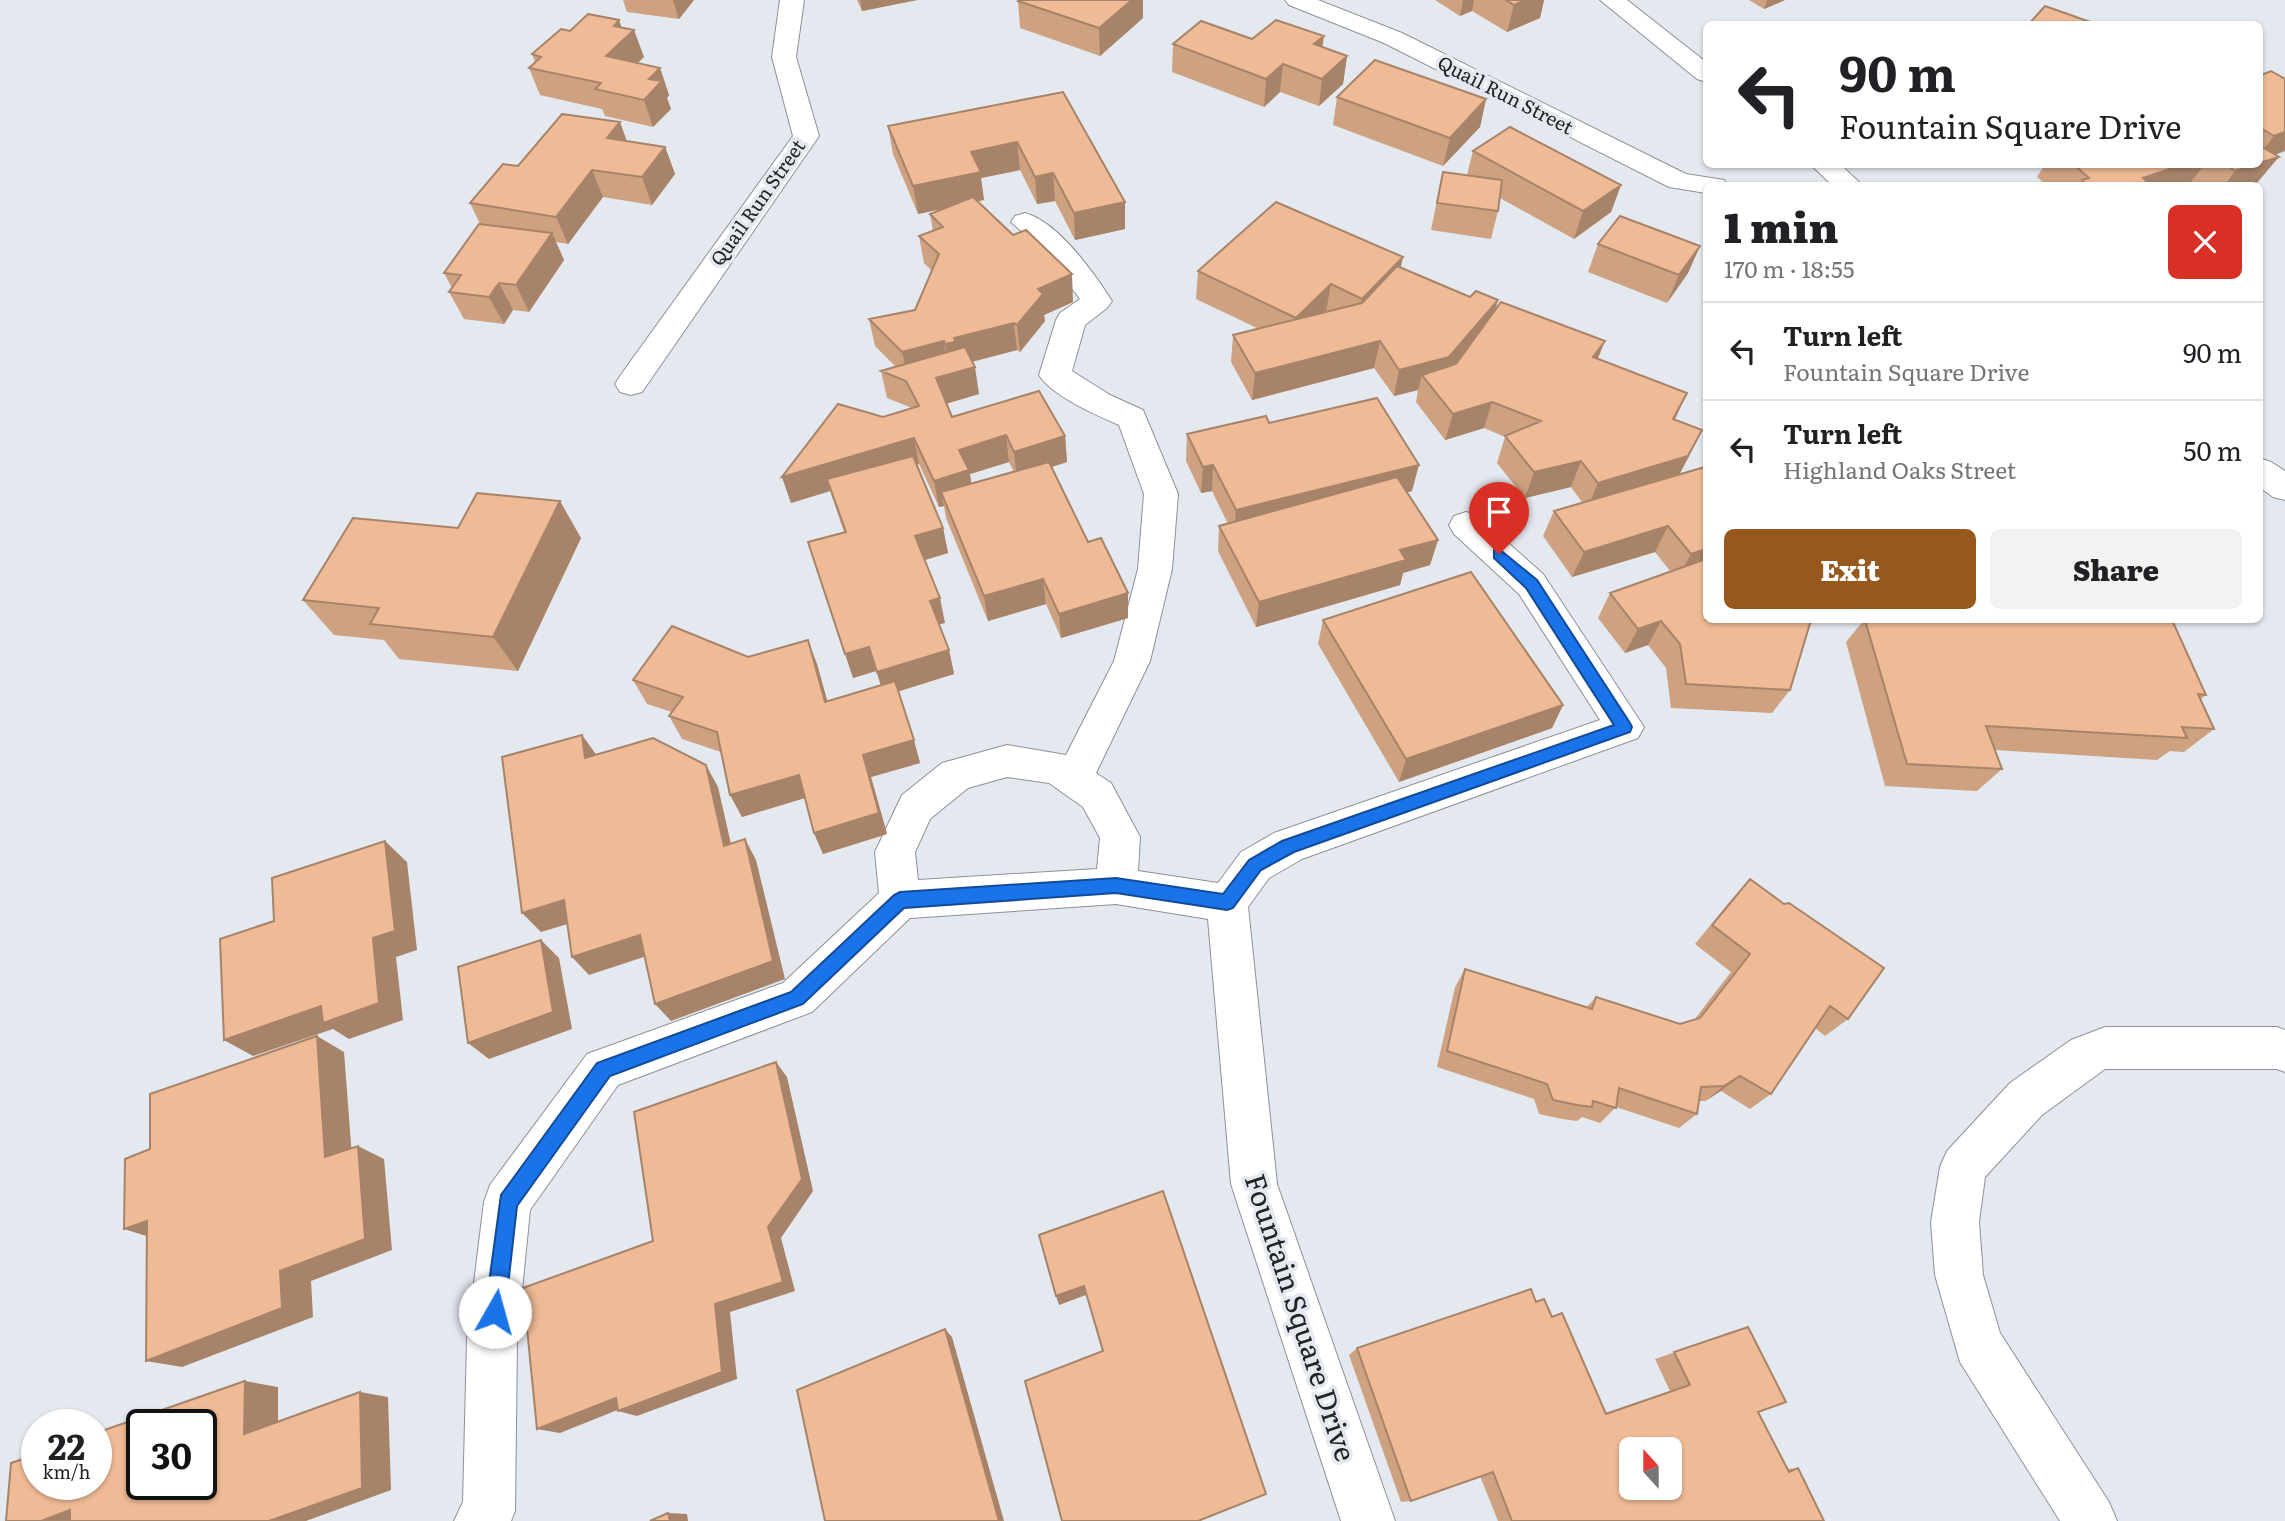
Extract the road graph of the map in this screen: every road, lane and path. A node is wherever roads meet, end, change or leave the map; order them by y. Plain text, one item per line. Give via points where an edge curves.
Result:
1 (793, 0) edge
2 (1297, 0) edge
3 (1612, 0) edge
4 (1703, 72) edge
5 (1828, 168) edge
6 (1845, 182) edge
7 (1703, 184) edge
8 (1025, 222) dead end
9 (631, 384) dead end
10 (2263, 473) edge
11 (2285, 488) edge
12 (1466, 525) dead end
13 (1073, 779) junction
14 (1116, 886) junction
15 (900, 900) junction
16 (1227, 902) junction
17 (2285, 1051) edge
18 (481, 1521) edge
19 (1368, 1521) edge
20 (2090, 1521) edge

1 - 9 street, Quail Run Street via 784,57 806,136
2 - 7 street, Quail Run Street via 1393,38 1679,181
3 - 4 street
5 - 6 street
8 - 13 street via 1053,244 1097,301 1071,320 1055,374 1132,418 1161,494 1155,569 1132,660
10 - 11 street
12 - 16 street via 1531,584 1625,727 1288,846 1255,865
13 - 14 street via 1097,795 1120,837
13 - 15 street via 1057,768 1007,761 956,775 916,807 895,852
14 - 15 street
14 - 16 street
15 - 18 street via 797,998 603,1069 508,1202 492,1340 489,1511
16 - 19 street, Fountain Square Drive via 1254,1184
17 - 20 street via 2105,1048 2087,1055 2026,1099 1963,1167 1955,1222 1959,1275 1978,1344

